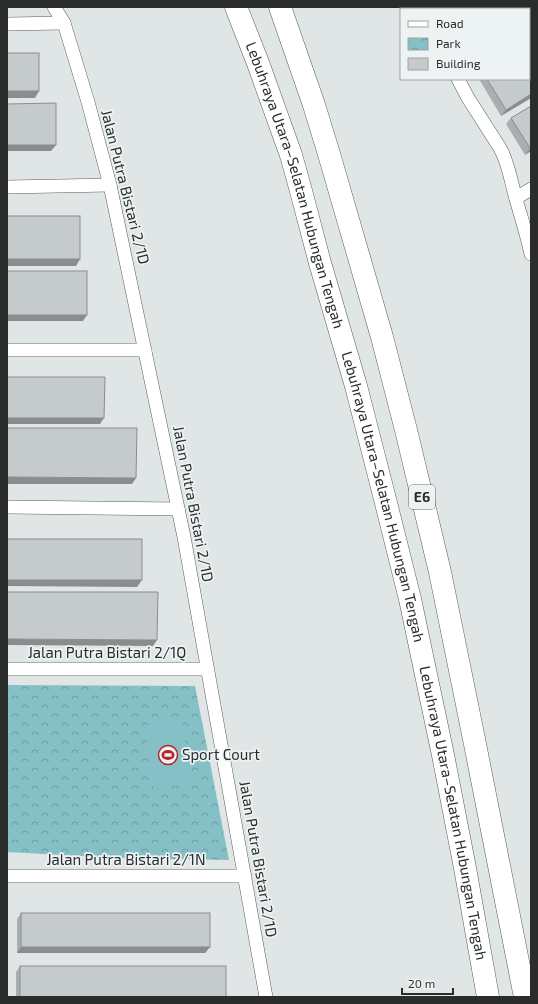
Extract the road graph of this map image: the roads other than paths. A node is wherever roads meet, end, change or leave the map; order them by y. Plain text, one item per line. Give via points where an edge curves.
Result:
1 (54, 7) edge
2 (236, 7) edge
3 (280, 7) edge
4 (64, 23) junction
5 (7, 24) edge
6 (459, 80) edge
7 (110, 185) junction
8 (7, 186) edge
9 (531, 189) edge
10 (516, 198) junction
11 (531, 254) edge
12 (7, 350) edge
13 (146, 350) junction
14 (7, 507) edge
15 (178, 509) junction
16 (7, 669) edge
17 (207, 669) junction
18 (7, 876) edge
19 (245, 876) junction
20 (266, 997) edge
21 (488, 997) edge
22 (525, 997) edge

1 - 4 street, Jalan Putra Bistari 2/1D
2 - 21 highway, Lebuhraya Utara–Selatan Hubungan Tengah / E6 via 291,155 380,476 443,755
3 - 22 highway, E6 via 329,154 406,430 442,579
4 - 5 street
4 - 7 street, Jalan Putra Bistari 2/1D
6 - 10 street via 505,156
7 - 8 street
7 - 13 street, Jalan Putra Bistari 2/1D
9 - 10 street
10 - 11 street
12 - 13 street
13 - 15 street, Jalan Putra Bistari 2/1D
14 - 15 street
15 - 17 street, Jalan Putra Bistari 2/1D
16 - 17 street, Jalan Putra Bistari 2/1Q
17 - 19 street, Jalan Putra Bistari 2/1D
18 - 19 street, Jalan Putra Bistari 2/1N
19 - 20 street, Jalan Putra Bistari 2/1D

